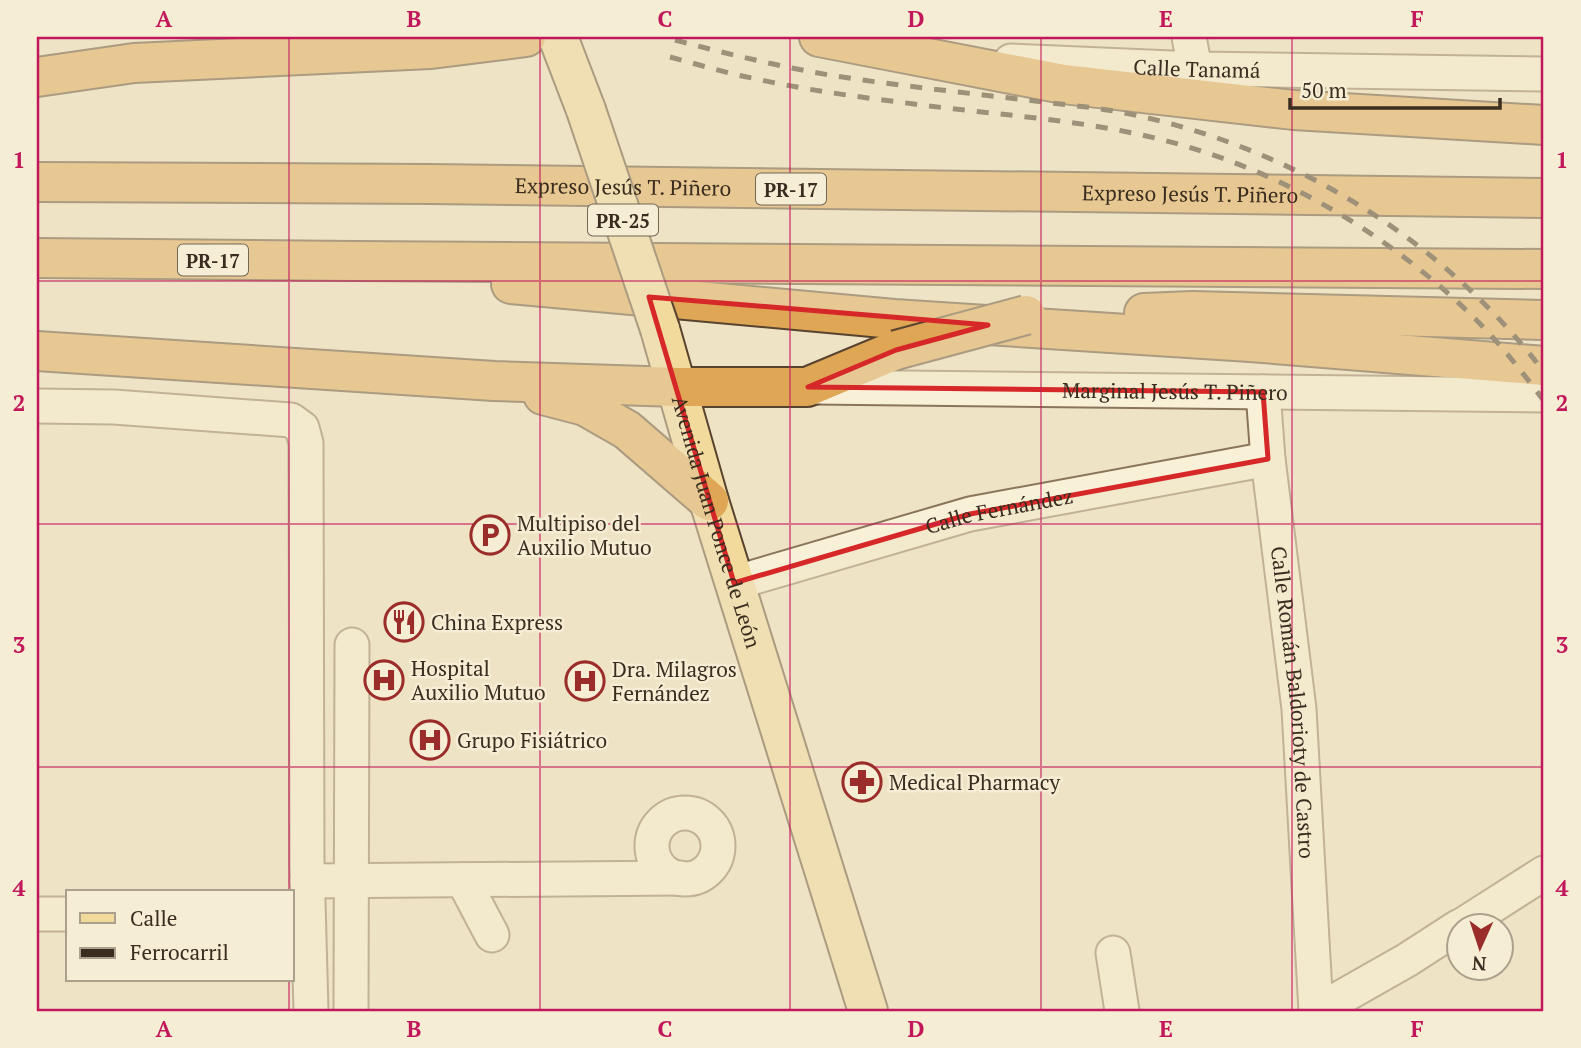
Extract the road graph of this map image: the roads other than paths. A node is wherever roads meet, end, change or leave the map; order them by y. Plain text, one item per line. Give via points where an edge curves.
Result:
1 (526, 37) edge
2 (558, 37) edge
3 (1189, 37) edge
4 (835, 40) edge
5 (1195, 69) junction
6 (1544, 74) edge
7 (37, 77) edge
8 (1544, 125) edge
9 (37, 182) edge
10 (1544, 198) edge
11 (37, 258) edge
12 (388, 261) junction
13 (1544, 269) edge
14 (1544, 320) edge
15 (37, 351) edge
16 (1544, 366) edge
17 (494, 382) junction
18 (677, 387) junction
19 (807, 387) junction
20 (1263, 391) junction
21 (1544, 395) edge
22 (37, 406) edge
23 (1268, 459) junction
24 (709, 501) junction
25 (734, 583) junction
26 (352, 645) dead end
27 (351, 688) junction
28 (306, 689) junction
29 (1544, 873) edge
30 (680, 878) dead end
31 (463, 880) junction
32 (352, 892) junction
33 (302, 896) edge
34 (1482, 912) edge
35 (37, 914) edge
36 (66, 914) edge
37 (492, 935) dead end
38 (1444, 936) edge
39 (1113, 953) dead end
40 (311, 1011) edge
41 (351, 1011) edge
42 (868, 1011) edge
43 (1122, 1011) edge
44 (1316, 1011) edge

1 - 7 highway via 431,49 134,63
2 - 18 main road, Avenida Juan Ponce de León / PR-25, bridge
3 - 5 street
4 - 5 street, Calle Tanamá via 926,45 1010,61
4 - 8 highway via 1063,84 1294,110
5 - 6 street, Calle Tanamá
9 - 10 highway, Expreso Jesús T. Piñero / PR-17
11 - 12 highway, PR-17
12 - 13 highway, PR-17
12 - 16 highway via 518,285 894,320
14 - 19 highway, bridge via 1192,311 1026,315 897,350
15 - 17 highway
17 - 18 highway
17 - 24 highway via 585,406 627,430
18 - 19 highway
18 - 24 main road, Avenida Juan Ponce de León / PR-25
19 - 20 street, Marginal Jesús T. Piñero
20 - 21 street, Marginal Jesús T. Piñero
20 - 23 street, Calle Román Baldorioty de Castro
22 - 28 street via 291,420 302,428 306,443
23 - 25 street, Calle Fernández via 970,514
23 - 44 street, Calle Román Baldorioty de Castro via 1298,709
24 - 25 main road, Avenida Juan Ponce de León / PR-25
25 - 42 main road, Avenida Juan Ponce de León / PR-25
26 - 27 street
27 - 28 street
27 - 32 street
28 - 33 street
29 - 34 street
30 - 31 street
31 - 32 street
31 - 37 street
32 - 33 street
32 - 41 street
33 - 40 street
35 - 36 street
38 - 44 street
39 - 43 street

